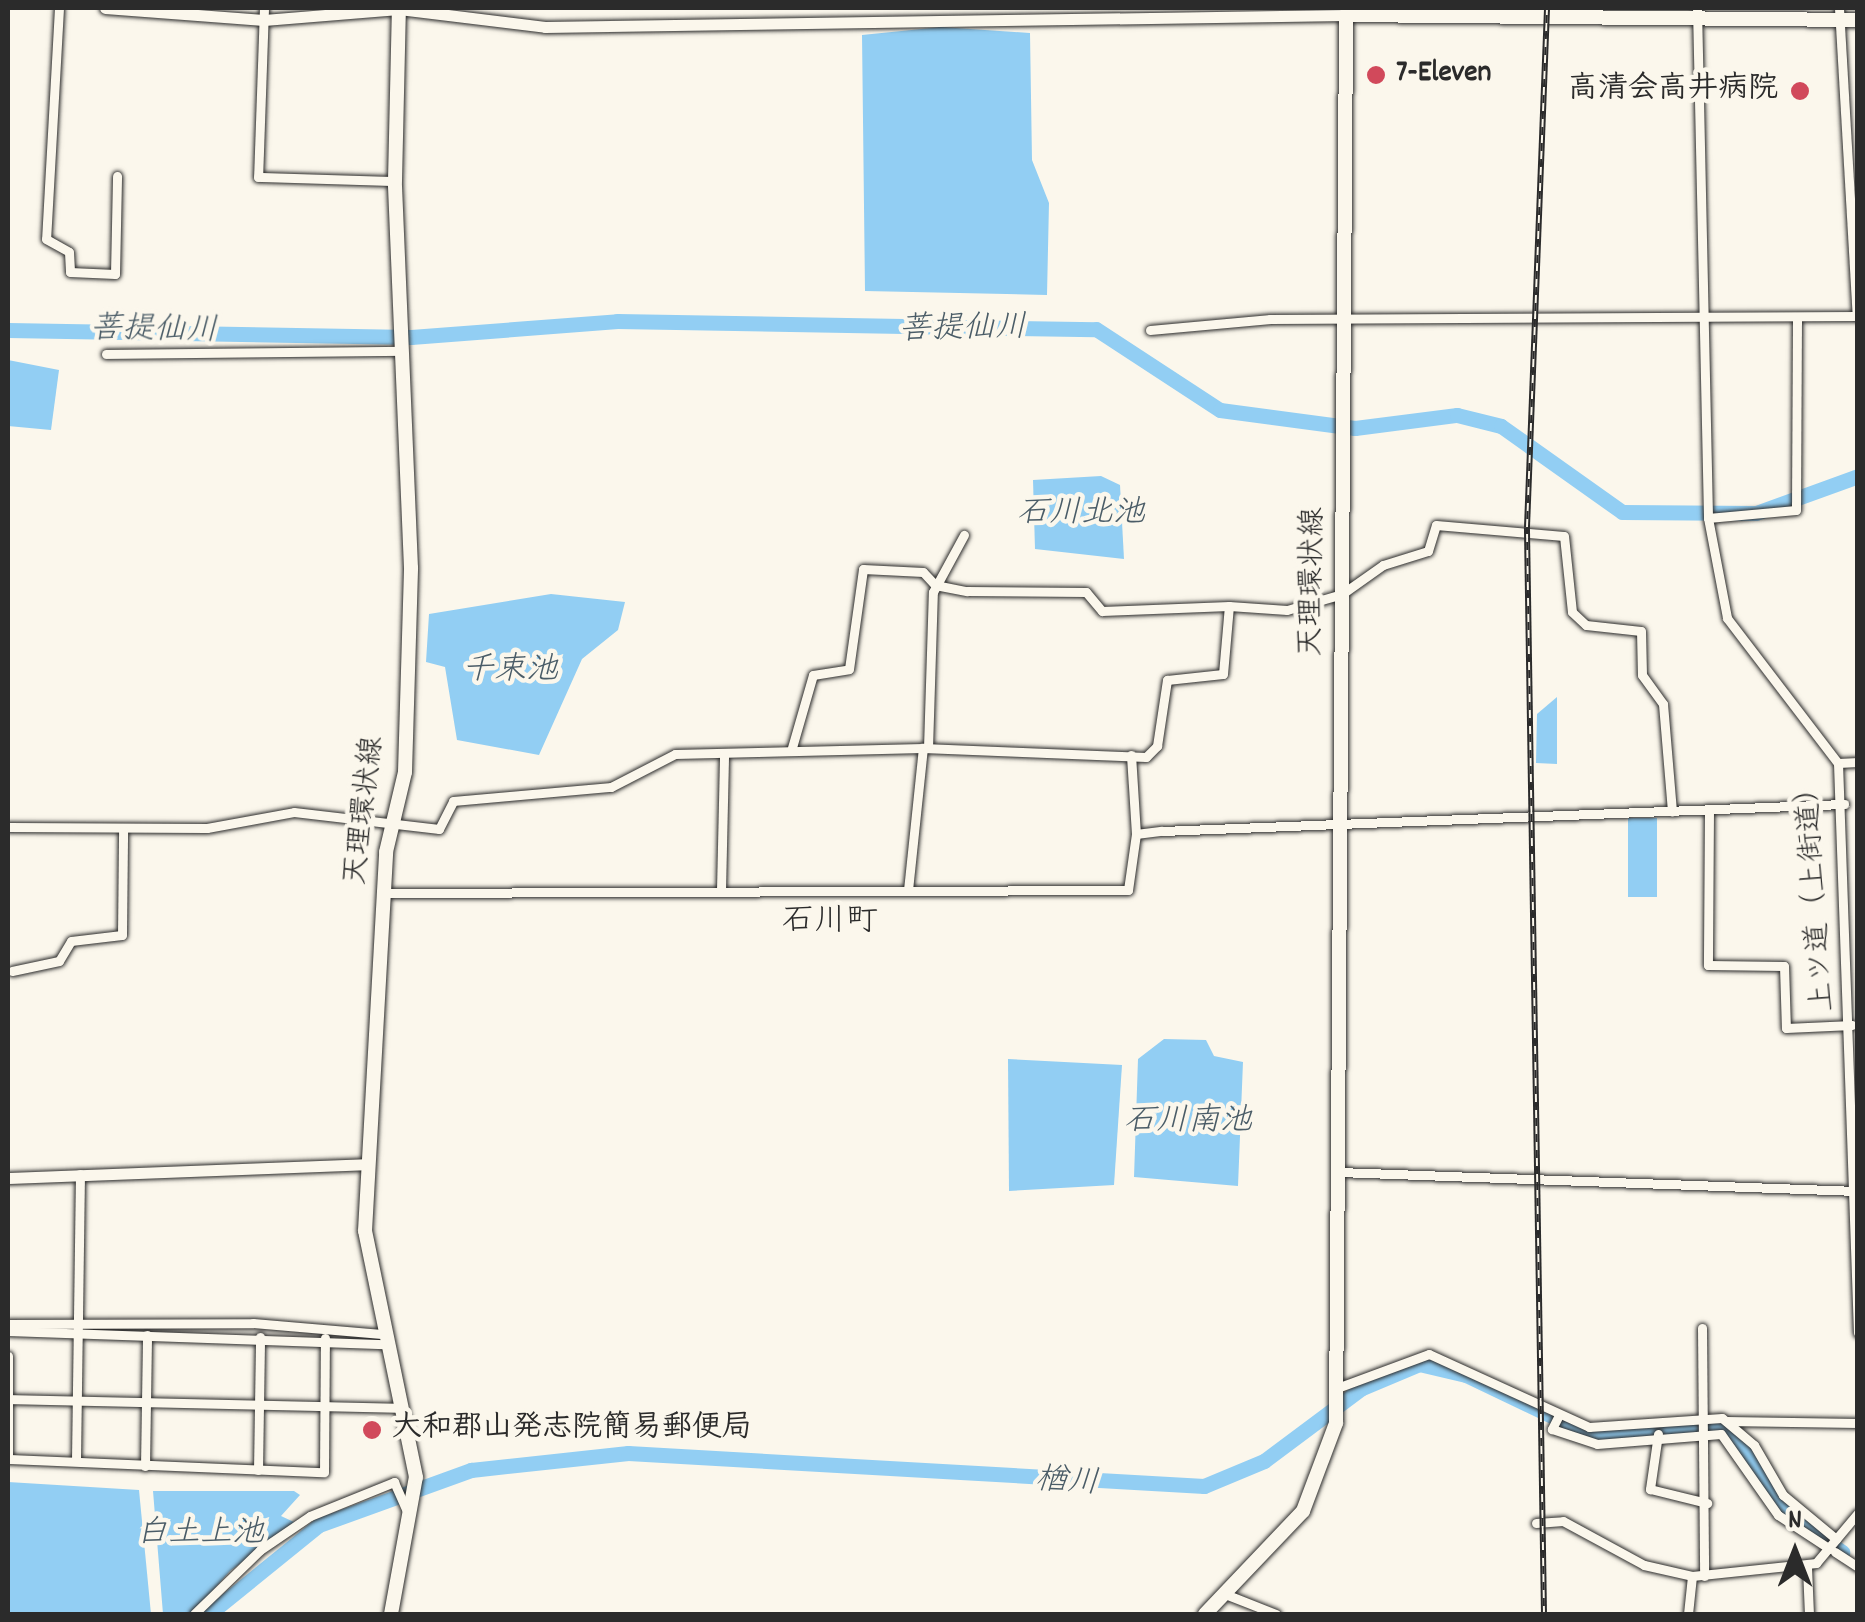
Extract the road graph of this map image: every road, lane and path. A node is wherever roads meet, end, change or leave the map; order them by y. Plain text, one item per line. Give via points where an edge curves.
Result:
1 (60, 8) edge
2 (105, 8) edge
3 (119, 8) edge
4 (399, 8) edge
5 (1697, 13) edge
6 (264, 14) edge
7 (1839, 14) edge
8 (1346, 16) junction
9 (1858, 20) edge
10 (117, 176) dead end
11 (395, 181) junction
12 (1857, 316) edge
13 (1345, 318) junction
14 (1797, 318) junction
15 (1699, 321) junction
16 (1150, 330) dead end
17 (403, 349) junction
18 (106, 354) dead end
19 (1708, 518) junction
20 (964, 535) dead end
21 (935, 585) junction
22 (1342, 594) junction
23 (1229, 606) junction
24 (926, 748) junction
25 (791, 751) junction
26 (724, 753) junction
27 (1131, 755) junction
28 (1838, 762) junction
29 (1858, 762) edge
30 (1844, 804) junction
31 (1709, 811) junction
32 (1672, 812) junction
33 (1340, 821) junction
34 (394, 825) junction
35 (8, 827) edge
36 (122, 831) junction
37 (1136, 834) junction
38 (720, 890) junction
39 (908, 890) junction
40 (388, 893) junction
41 (1853, 910) edge
42 (12, 971) dead end
43 (1852, 1025) junction
44 (366, 1164) junction
45 (1338, 1172) junction
46 (80, 1174) junction
47 (8, 1178) edge
48 (1853, 1191) edge
49 (8, 1324) edge
50 (1702, 1328) dead end
51 (80, 1330) junction
52 (8, 1332) edge
53 (1858, 1333) edge
54 (147, 1335) junction
55 (260, 1337) junction
56 (325, 1338) junction
57 (383, 1339) junction
58 (8, 1356) edge
59 (1337, 1391) junction
60 (8, 1399) edge
61 (76, 1402) junction
62 (147, 1402) junction
63 (260, 1405) junction
64 (324, 1406) junction
65 (403, 1408) junction
66 (1559, 1415) junction
67 (1726, 1421) junction
68 (1655, 1422) junction
69 (1702, 1422) junction
70 (1858, 1424) edge
71 (1658, 1436) junction
72 (76, 1460) junction
73 (145, 1466) junction
74 (258, 1470) junction
75 (1707, 1503) junction
76 (1858, 1513) edge
77 (1536, 1524) dead end
78 (413, 1526) junction
79 (1833, 1546) junction
80 (1807, 1566) junction
81 (1858, 1567) edge
82 (1692, 1576) junction
83 (1704, 1576) junction
84 (1225, 1594) junction
85 (194, 1614) edge
86 (391, 1614) edge
87 (1205, 1614) edge
88 (1276, 1614) edge
89 (1688, 1614) edge
90 (1809, 1614) edge

1 - 10 street via 46,238 69,252 70,272 116,274
2 - 3 street
3 - 6 street
4 - 6 street
4 - 8 street via 545,27
4 - 11 main road, 天理環状線
5 - 7 main road
5 - 8 main road
5 - 15 street, 上ツ道（上街道）
6 - 11 street via 258,177
7 - 9 main road
7 - 12 street
8 - 13 main road, 天理環状線
11 - 17 main road, 天理環状線
12 - 14 street
13 - 15 street
13 - 16 street
13 - 22 main road, 天理環状線
14 - 15 street
14 - 19 street via 1796,510
15 - 19 street, 上ツ道（上街道）
17 - 18 street
17 - 34 main road, 天理環状線 via 411,568 405,772
19 - 28 street, 上ツ道（上街道） via 1726,618
20 - 21 street
21 - 23 street via 1086,592 1102,611
21 - 24 street
21 - 25 street via 923,572 863,569 849,669 813,675
22 - 23 street via 1287,610
22 - 32 street via 1383,565 1428,551 1436,525 1564,536 1572,612 1586,625 1642,631 1642,675 1665,718
22 - 33 main road, 天理環状線
23 - 27 street via 1223,674 1167,680 1157,746
24 - 25 street
24 - 27 street
24 - 39 street
25 - 26 street
26 - 34 street via 664,755 594,791 453,802 439,829
26 - 38 street
27 - 37 street
28 - 29 street
28 - 30 street, 上ツ道（上街道）
30 - 31 street
30 - 41 street, 上ツ道（上街道）
31 - 32 street
31 - 43 street via 1708,965 1784,966 1786,1028
32 - 33 street
33 - 37 street
33 - 45 main road, 天理環状線
34 - 36 street via 294,812 262,824
34 - 40 main road, 天理環状線
35 - 36 street
36 - 42 street via 122,935 72,941 58,961
37 - 39 street via 1128,890
38 - 39 street
38 - 40 street
40 - 44 main road, 天理環状線
41 - 43 street, 上ツ道（上街道）
43 - 48 street, 上ツ道（上街道）
44 - 46 street
44 - 57 main road, 天理環状線 via 368,1262
45 - 48 street
45 - 59 main road, 天理環状線
46 - 47 street
46 - 51 street
48 - 53 street, 上ツ道（上街道）
49 - 51 street
50 - 69 street
51 - 52 street
51 - 54 street
51 - 57 street
51 - 61 street
54 - 55 street
54 - 62 street
55 - 56 street
55 - 63 street
56 - 57 street
56 - 64 street
57 - 65 main road, 天理環状線
58 - 60 street
59 - 66 street via 1430,1354
59 - 84 main road, 天理環状線 via 1336,1423 1304,1511
60 - 61 street
60 - 72 street via 8,1458
61 - 62 street
61 - 72 street
62 - 63 street
62 - 73 street
63 - 64 street
63 - 74 street
64 - 65 street
64 - 74 street via 324,1472
65 - 78 main road, 天理環状線 via 416,1477
66 - 68 street via 1589,1426
66 - 71 street via 1552,1429 1579,1440
67 - 69 street
67 - 70 street
67 - 79 street
68 - 69 street
68 - 71 street
69 - 71 street
69 - 75 street
69 - 79 street via 1730,1441 1778,1515
71 - 75 street via 1650,1489
72 - 73 street
73 - 74 street
75 - 83 street
76 - 79 street
77 - 82 street via 1564,1521 1644,1565
78 - 85 street via 394,1482 260,1550
78 - 86 main road, 天理環状線
79 - 80 street
79 - 81 street
80 - 83 street
80 - 90 street
82 - 83 street
82 - 89 street
84 - 87 main road, 天理環状線
84 - 88 street

